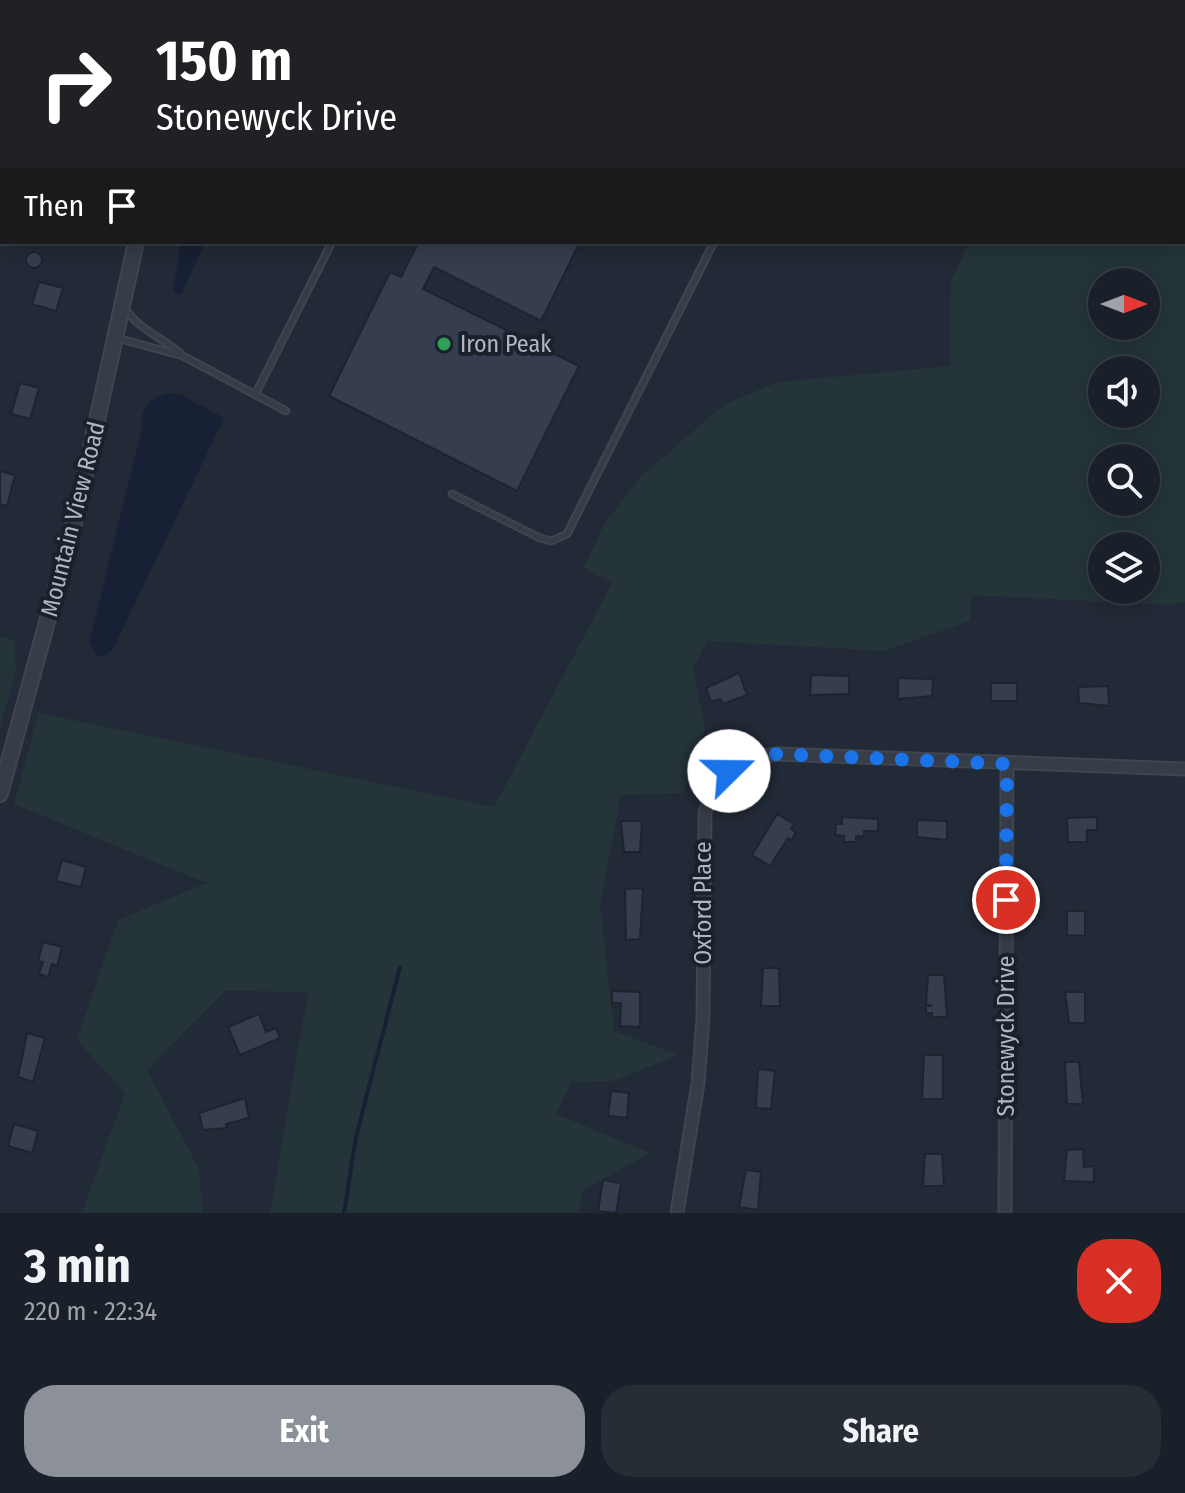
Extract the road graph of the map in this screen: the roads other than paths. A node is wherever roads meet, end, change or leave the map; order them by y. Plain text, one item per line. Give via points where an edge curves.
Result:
1 (136, 244) edge
2 (331, 244) edge
3 (713, 244) edge
4 (124, 306) junction
5 (117, 338) junction
6 (183, 356) junction
7 (255, 395) junction
8 (286, 411) dead end
9 (452, 494) dead end
10 (1007, 764) junction
11 (1185, 769) edge
12 (0, 794) edge
13 (677, 1213) edge
14 (1005, 1213) edge

1 - 4 street, Mountain View Road
2 - 7 lane
3 - 9 lane via 567,534 551,541 540,538
4 - 5 street, Mountain View Road
4 - 6 lane via 138,326
5 - 6 lane
5 - 12 street, Mountain View Road via 76,516
6 - 7 lane
7 - 8 lane
10 - 11 street, Oxford Place
10 - 13 street, Oxford Place via 777,754 743,762 718,782 705,813 703,1018
10 - 14 street, Stonewyck Drive

